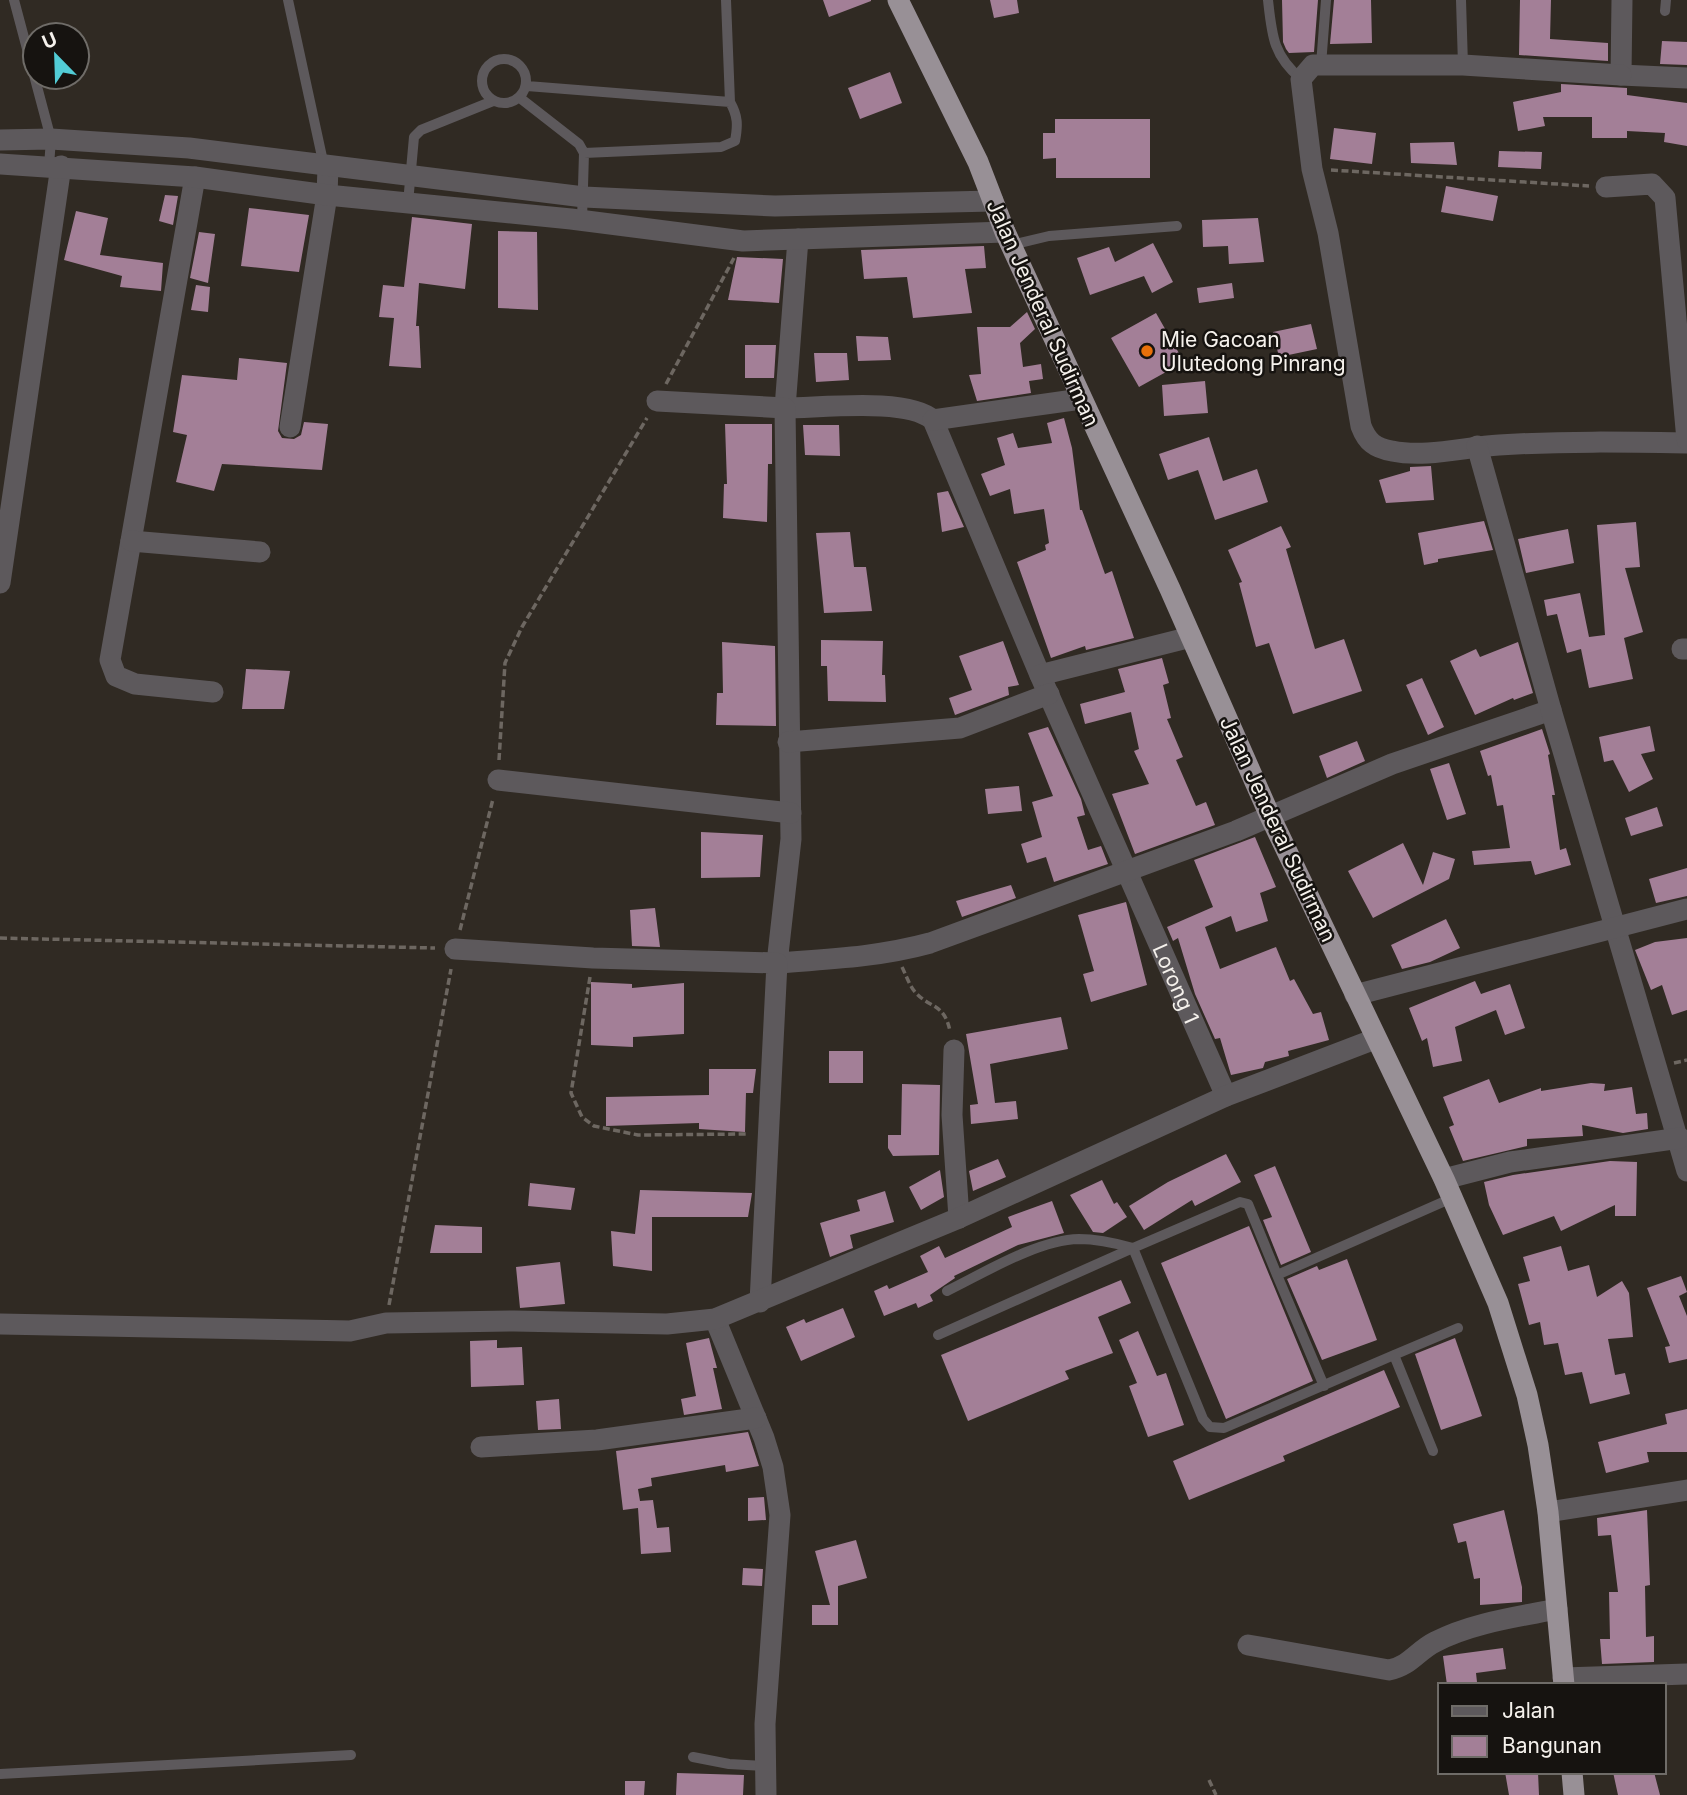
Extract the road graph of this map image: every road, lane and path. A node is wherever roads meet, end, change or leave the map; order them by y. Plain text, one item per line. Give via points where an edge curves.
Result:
1 (13, 0) edge
2 (288, 0) edge
3 (726, 0) edge
4 (898, 0) edge
5 (1268, 0) edge
6 (1326, 0) edge
7 (1461, 0) edge
8 (1622, 0) edge
9 (1321, 65) junction
10 (1463, 65) junction
11 (1621, 75) junction
12 (1687, 78) edge
13 (1301, 79) junction
14 (527, 86) junction
15 (520, 98) junction
16 (493, 101) junction
17 (730, 102) junction
18 (51, 139) junction
19 (0, 140) edge
20 (584, 153) junction
21 (0, 164) edge
22 (55, 166) junction
23 (326, 167) junction
24 (1312, 169) junction
25 (411, 176) junction
26 (195, 177) junction
27 (1606, 187) joint
28 (327, 195) junction
29 (584, 197) junction
30 (993, 201) junction
31 (408, 202) junction
32 (582, 220) junction
33 (1177, 226) dead end
34 (798, 239) junction
35 (1008, 239) junction
36 (1081, 399) junction
37 (656, 401) dead end
38 (785, 408) junction
39 (933, 420) junction
40 (290, 427) dead end
41 (1687, 442) edge
42 (1477, 446) junction
43 (131, 541) junction
44 (260, 552) dead end
45 (0, 583) edge
46 (1191, 636) junction
47 (1044, 684) junction
48 (213, 692) dead end
49 (1550, 710) junction
50 (788, 742) junction
51 (498, 780) dead end
52 (792, 813) junction
53 (1270, 816) junction
54 (1127, 872) junction
55 (1687, 909) edge
56 (1615, 925) junction
57 (0, 937) edge
58 (455, 948) joint
59 (894, 953) junction
60 (593, 958) junction
61 (777, 963) junction
62 (1355, 995) junction
63 (1376, 1040) junction
64 (954, 1050) joint
65 (1227, 1096) junction
66 (768, 1134) junction
67 (1680, 1139) junction
68 (1687, 1171) edge
69 (1448, 1189) junction
70 (959, 1218) junction
71 (1133, 1248) junction
72 (1277, 1275) junction
73 (947, 1291) dead end
74 (760, 1302) junction
75 (715, 1319) junction
76 (0, 1324) edge
77 (1458, 1328) dead end
78 (938, 1335) dead end
79 (1394, 1355) junction
80 (1324, 1386) junction
81 (756, 1419) junction
82 (481, 1447) dead end
83 (1433, 1451) dead end
84 (1687, 1490) edge
85 (1548, 1511) junction
86 (1557, 1609) junction
87 (1248, 1645) dead end
88 (1687, 1674) edge
89 (1564, 1681) edge
90 (351, 1755) dead end
91 (693, 1757) dead end
92 (765, 1766) junction
93 (0, 1774) edge
94 (1572, 1774) edge
95 (1209, 1780) dead end
96 (766, 1795) edge
97 (1216, 1795) edge
98 (1574, 1795) edge

1 - 18 lane
2 - 23 lane
3 - 17 lane
4 - 30 highway, Jalan Jenderal Sudirman
5 - 13 lane via 1277,51
6 - 9 lane
7 - 10 lane
8 - 11 street
9 - 10 street
9 - 13 street via 1308,68
10 - 11 street
11 - 12 street
13 - 24 street
14 - 15 lane
14 - 16 lane via 525,72 516,61 502,58 489,64 482,77 483,91
14 - 17 lane
15 - 16 lane via 506,104
15 - 20 lane via 579,144
16 - 25 lane via 421,130 414,137
17 - 20 lane via 738,124 735,141 729,145 703,150
18 - 19 street
18 - 22 lane
18 - 23 street via 177,147
20 - 29 lane
21 - 22 street
22 - 26 street
22 - 45 street
23 - 25 street
23 - 28 street
24 - 27 path
24 - 42 street via 1366,439 1394,452
25 - 29 street
25 - 31 lane
26 - 28 street
26 - 43 street
27 - 41 street via 1652,184 1665,198
28 - 31 street
28 - 40 street
29 - 30 street via 775,206
29 - 32 lane
30 - 35 highway, Jalan Jenderal Sudirman
31 - 32 street
32 - 34 street via 743,241
33 - 35 lane
34 - 35 street
34 - 38 street
35 - 36 highway, Jalan Jenderal Sudirman
36 - 39 street
36 - 46 highway, Jalan Jenderal Sudirman
37 - 38 street
38 - 39 street via 893,407 916,410
38 - 50 street
39 - 47 street, Lorong 1
41 - 42 street
42 - 49 street
43 - 44 street
43 - 48 street via 110,660 116,676 135,684
46 - 47 street
46 - 53 highway, Jalan Jenderal Sudirman
47 - 50 street via 961,727
47 - 54 street, Lorong 1
49 - 53 street via 1392,764
49 - 56 street
50 - 52 street
51 - 52 street
52 - 61 street
53 - 54 street
53 - 62 highway, Jalan Jenderal Sudirman
54 - 59 street
54 - 65 street, Lorong 1
55 - 56 street
56 - 62 street
56 - 67 street
57 - 58 path
58 - 60 street
59 - 61 street
59 - 64 path via 917,994 947,1018
60 - 61 street
60 - 66 path via 571,1093 582,1117 594,1126 638,1135
61 - 66 street
62 - 63 highway, Jalan Jenderal Sudirman
63 - 65 street
63 - 69 highway, Jalan Jenderal Sudirman
64 - 70 street via 952,1115
65 - 70 street
66 - 74 street
67 - 68 street
67 - 69 street via 1510,1162
69 - 72 lane
69 - 85 highway, Jalan Jenderal Sudirman via 1510,1336 1538,1445
70 - 74 street
71 - 72 lane via 1240,1202 1248,1204
71 - 73 lane via 1105,1241 1067,1241 1014,1258
71 - 78 lane
71 - 80 lane via 1210,1427 1224,1428
72 - 80 lane
74 - 75 street
75 - 76 street via 667,1324 386,1323 350,1331
75 - 81 street
77 - 79 lane
79 - 80 lane
79 - 83 lane
81 - 82 street via 597,1440
81 - 92 street via 773,1466 780,1515
84 - 85 street
85 - 86 highway, Jalan Jenderal Sudirman
86 - 87 street via 1451,1635 1433,1642 1402,1667 1389,1670
86 - 89 highway, Jalan Jenderal Sudirman
88 - 89 street
90 - 93 lane
91 - 92 lane
92 - 96 street
94 - 98 highway
95 - 97 path

